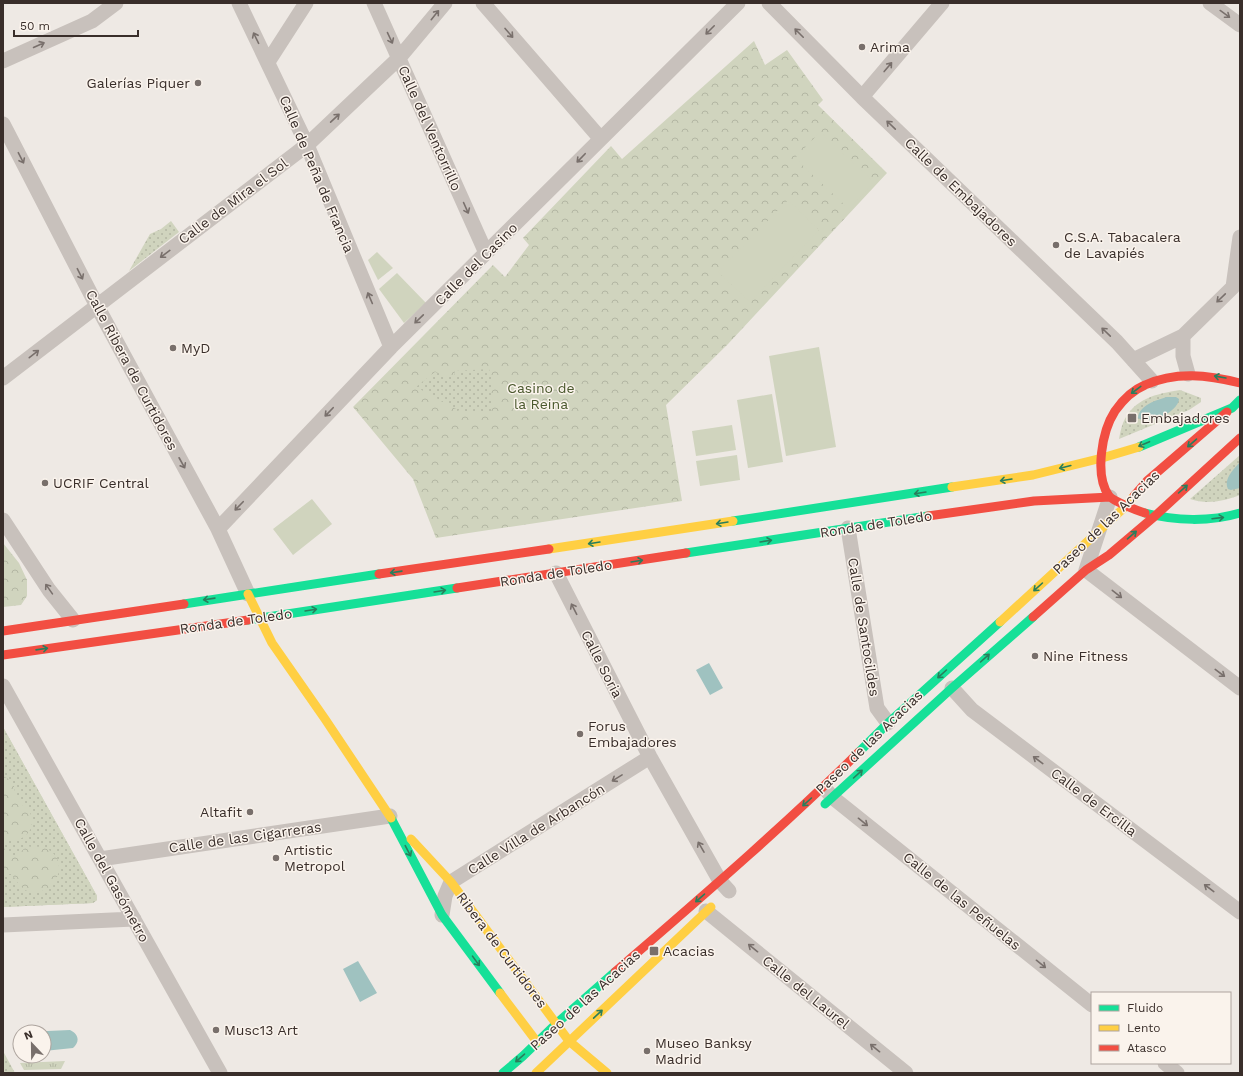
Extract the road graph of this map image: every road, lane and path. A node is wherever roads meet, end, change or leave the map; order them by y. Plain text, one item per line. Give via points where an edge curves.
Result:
1 (116, 3) edge
2 (239, 3) edge
3 (306, 3) edge
4 (374, 3) edge
5 (444, 3) edge
6 (484, 3) edge
7 (738, 3) edge
8 (769, 3) edge
9 (942, 3) edge
10 (1210, 3) edge
11 (1240, 25) edge
12 (399, 58) junction
13 (3, 62) edge
14 (268, 62) junction
15 (862, 96) junction
16 (3, 124) edge
17 (600, 138) junction
18 (307, 145) junction
19 (1240, 237) edge
20 (486, 253) junction
21 (97, 306) junction
22 (1183, 336) junction
23 (391, 347) junction
24 (1133, 360) junction
25 (1188, 374) junction
26 (3, 378) edge
27 (1152, 381) junction
28 (1240, 382) edge
29 (1240, 400) edge
30 (1232, 408) junction
31 (1240, 438) edge
32 (1102, 458) junction
33 (1110, 497) junction
34 (1126, 506) junction
35 (1240, 513) edge
36 (1154, 516) junction
37 (3, 520) edge
38 (848, 528) junction
39 (218, 529) junction
40 (1098, 532) junction
41 (1086, 570) junction
42 (556, 573) junction
43 (248, 594) junction
44 (259, 618) junction
45 (73, 620) junction
46 (3, 631) edge
47 (3, 655) edge
48 (3, 686) edge
49 (952, 688) junction
50 (1240, 688) edge
51 (888, 723) junction
52 (650, 757) junction
53 (828, 792) junction
54 (816, 813) dead end
55 (390, 816) junction
56 (100, 859) junction
57 (452, 882) junction
58 (725, 891) junction
59 (706, 911) junction
60 (1240, 912) edge
61 (442, 915) junction
62 (134, 918) junction
63 (3, 925) edge
64 (1091, 1004) edge
65 (557, 1023) junction
66 (569, 1040) junction
67 (537, 1042) junction
68 (1166, 1064) edge
69 (220, 1073) edge
70 (503, 1073) edge
71 (536, 1073) edge
72 (607, 1073) edge
73 (906, 1073) edge
74 (1177, 1073) edge

13 -> 1 street via 92,21
14 -> 2 street, Calle de Peña de Francia
3 - 14 street
4 -> 12 street, Calle del Ventorrillo
12 -> 5 street, Calle de Mira el Sol
6 -> 17 street
7 -> 17 street, Calle del Casino
15 -> 8 street, Calle de Embajadores
15 -> 9 street
10 -> 11 street
18 -> 12 street, Calle de Mira el Sol
12 -> 20 street, Calle del Ventorrillo
14 - 18 street, Calle de Peña de Francia
24 -> 15 street, Calle de Embajadores
16 -> 21 street, Calle Ribera de Curtidores
17 -> 20 street, Calle del Casino
18 -> 21 street, Calle de Mira el Sol
23 -> 18 street, Calle de Peña de Francia
19 -> 22 street via 1233,287
20 -> 23 street, Calle del Casino
26 -> 21 street, Calle de Mira el Sol
21 -> 39 street, Calle Ribera de Curtidores
22 - 24 street
22 - 25 street via 1183,356
23 -> 39 street, Calle del Casino
24 - 27 street, Calle de Embajadores
25 - 27 main road
28 -> 25 main road via 1203,374
27 -> 32 main road via 1136,388 1118,406 1110,419
29 - 30 main road, Paseo de las Acacias
30 -> 32 main road, Ronda de Toledo via 1133,449
30 -> 34 main road, Paseo de las Acacias via 1147,481
36 -> 31 main road, Paseo de las Acacias
32 - 33 main road via 1102,477
32 -> 43 main road, Ronda de Toledo via 1033,475 958,487
33 - 34 main road
33 - 38 main road, Ronda de Toledo via 1034,501
33 - 40 street
34 - 36 main road
34 - 40 main road, Paseo de las Acacias
36 -> 35 main road via 1200,519
41 -> 36 main road, Paseo de las Acacias via 1109,555
45 -> 37 street via 49,590
42 -> 38 main road, Ronda de Toledo
38 - 51 street, Calle de Santocildes via 877,708
39 - 43 street, Calle Ribera de Curtidores
40 - 41 street
40 -> 51 main road, Paseo de las Acacias
49 -> 41 main road, Paseo de las Acacias
41 -> 50 street
44 -> 42 main road, Ronda de Toledo
52 -> 42 street, Calle Soria
43 - 44 main road, Calle Ribera de Curtidores
43 -> 45 main road, Ronda de Toledo
47 -> 44 main road, Ronda de Toledo
44 - 55 main road, Ribera de Curtidores via 272,643
45 - 46 main road, Ronda de Toledo
48 - 56 street, Calle del Gasómetro
53 -> 49 main road, Paseo de las Acacias
60 -> 49 street, Calle de Ercilla via 972,710
51 - 53 main road, Paseo de las Acacias
52 -> 57 street, Calle Villa de Arbancón
58 -> 52 street, Calle Soria
53 - 54 main road, Paseo de las Acacias
53 -> 58 main road, Paseo de las Acacias
53 -> 64 street, Calle de las Peñuelas
55 - 56 street, Calle de las Cigarreras
55 - 57 main road, Ribera de Curtidores
55 -> 61 main road, Ribera de Curtidores
56 - 62 street, Calle del Gasómetro
57 - 61 street, Calle Villa de Arbancón via 445,896
57 - 65 main road, Ribera de Curtidores
58 - 59 main road, Paseo de las Acacias
58 -> 65 main road, Paseo de las Acacias
66 -> 59 main road, Paseo de las Acacias
73 -> 59 street, Calle del Laurel
61 -> 67 main road, Ribera de Curtidores
62 - 63 street
62 - 69 street, Calle del Gasómetro
65 - 66 main road, Ribera de Curtidores
65 - 67 main road, Paseo de las Acacias
66 - 67 main road
66 - 71 main road, Paseo de las Acacias
66 - 72 main road, Ribera de Curtidores
67 -> 70 main road, Paseo de las Acacias
68 - 74 street

